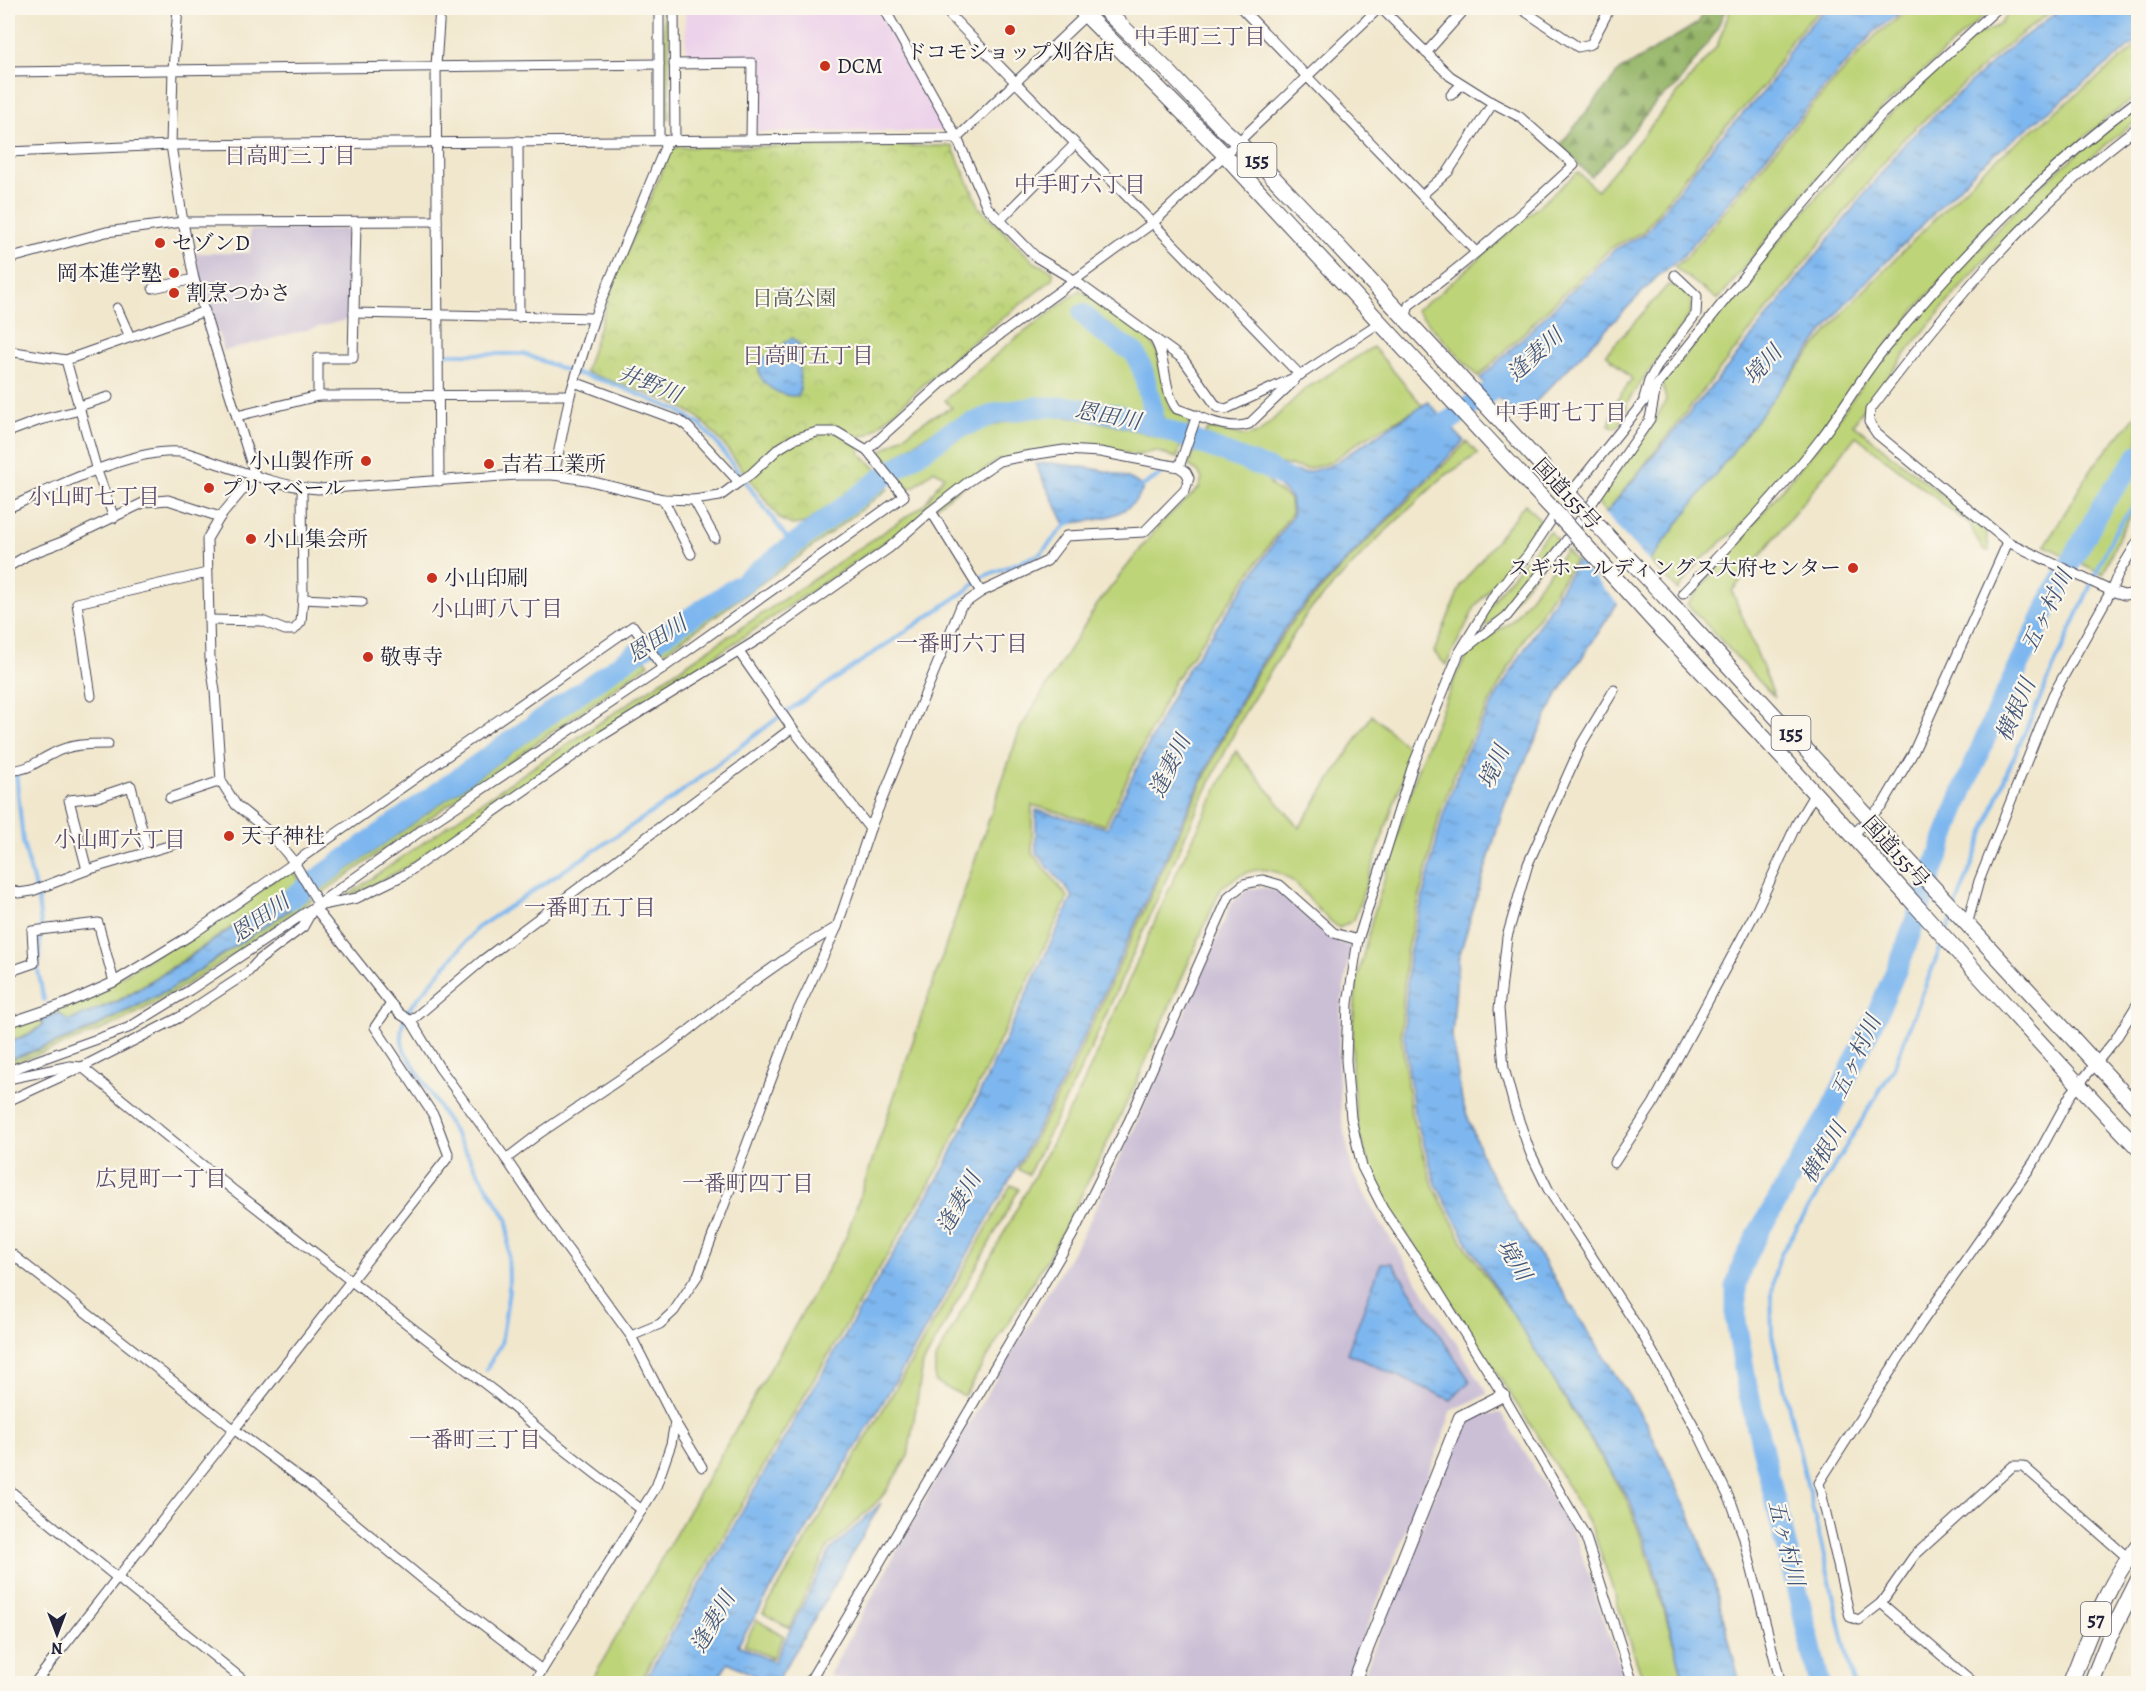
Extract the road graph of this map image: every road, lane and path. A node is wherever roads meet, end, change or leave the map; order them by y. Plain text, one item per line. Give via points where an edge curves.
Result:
1 (178, 8) edge
2 (440, 8) edge
3 (659, 8) edge
4 (674, 8) edge
5 (884, 8) edge
6 (943, 8) edge
7 (1103, 8) edge
8 (1241, 8) edge
9 (1380, 8) edge
10 (1466, 8) edge
11 (1520, 8) edge
12 (1610, 8) edge
13 (1998, 8) edge
14 (1082, 11) edge
15 (1426, 53) junction
16 (659, 64) junction
17 (674, 64) junction
18 (436, 66) junction
19 (173, 69) junction
20 (8, 72) edge
21 (1308, 76) junction
22 (1016, 82) junction
23 (1462, 84) junction
24 (1451, 95) dead end
25 (2139, 100) edge
26 (1493, 103) junction
27 (2139, 127) edge
28 (957, 138) junction
29 (667, 140) junction
30 (751, 140) junction
31 (518, 141) junction
32 (437, 142) junction
33 (1237, 142) junction
34 (1075, 144) junction
35 (171, 145) junction
36 (8, 152) edge
37 (1224, 154) junction
38 (1422, 195) junction
39 (1001, 219) junction
40 (437, 221) junction
41 (183, 222) junction
42 (356, 222) junction
43 (1154, 222) junction
44 (1476, 252) junction
45 (8, 259) edge
46 (1675, 275) dead end
47 (194, 279) junction
48 (1074, 280) junction
49 (153, 288) dead end
50 (117, 308) dead end
51 (205, 310) junction
52 (354, 313) junction
53 (437, 315) junction
54 (519, 317) junction
55 (594, 318) junction
56 (1405, 319) junction
57 (1383, 327) junction
58 (1152, 335) junction
59 (130, 337) junction
60 (8, 351) edge
61 (66, 360) junction
62 (1300, 375) junction
63 (576, 376) junction
64 (1656, 387) junction
65 (438, 394) junction
66 (570, 395) junction
67 (318, 396) junction
68 (108, 397) dead end
69 (1642, 403) junction
70 (80, 408) junction
71 (1197, 415) junction
72 (237, 416) junction
73 (8, 432) edge
74 (870, 454) junction
75 (1179, 467) junction
76 (97, 471) junction
77 (554, 475) junction
78 (255, 476) junction
79 (742, 479) junction
80 (439, 481) junction
81 (302, 488) junction
82 (1569, 495) junction
83 (663, 499) junction
84 (694, 500) junction
85 (8, 508) edge
86 (931, 511) junction
87 (1556, 513) junction
88 (220, 517) junction
89 (114, 518) junction
90 (715, 538) dead end
91 (2139, 541) edge
92 (2008, 542) junction
93 (691, 554) dead end
94 (8, 567) edge
95 (207, 573) junction
96 (2108, 590) junction
97 (980, 591) junction
98 (1683, 593) dead end
99 (2139, 593) edge
100 (303, 599) junction
101 (362, 602) dead end
102 (208, 620) junction
103 (739, 652) junction
104 (1459, 653) junction
105 (663, 668) junction
106 (1614, 690) dead end
107 (91, 696) dead end
108 (790, 724) junction
109 (108, 744) dead end
110 (8, 771) edge
111 (221, 781) junction
112 (1815, 793) junction
113 (170, 798) dead end
114 (1870, 819) junction
115 (870, 829) junction
116 (1853, 835) junction
117 (175, 844) dead end
118 (148, 852) junction
119 (294, 862) junction
120 (87, 870) junction
121 (8, 889) edge
122 (316, 905) junction
123 (1966, 923) junction
124 (837, 927) junction
125 (1358, 940) junction
126 (8, 972) edge
127 (114, 982) junction
128 (2139, 1003) edge
129 (391, 1004) junction
130 (410, 1020) junction
131 (8, 1023) edge
132 (2095, 1063) junction
133 (82, 1067) junction
134 (8, 1071) edge
135 (8, 1079) edge
136 (2078, 1084) junction
137 (8, 1101) edge
138 (2139, 1109) edge
139 (2139, 1148) edge
140 (506, 1159) junction
141 (1614, 1164) dead end
142 (8, 1251) edge
143 (351, 1281) junction
144 (631, 1336) junction
145 (1503, 1395) junction
146 (675, 1422) junction
147 (235, 1430) junction
148 (702, 1467) dead end
149 (8, 1489) edge
150 (642, 1510) junction
151 (2139, 1545) edge
152 (2128, 1558) junction
153 (117, 1576) junction
154 (2139, 1580) edge
155 (1881, 1603) junction
156 (542, 1670) junction
157 (810, 1681) edge
158 (34, 1683) edge
159 (248, 1683) edge
160 (533, 1683) edge
161 (828, 1683) edge
162 (1353, 1683) edge
163 (1633, 1683) edge
164 (1781, 1683) edge
165 (1975, 1683) edge
166 (2070, 1683) edge
167 (2091, 1683) edge

1 - 19 street
2 - 18 street
3 - 16 street
4 - 17 street
5 - 28 street
6 - 22 street
7 - 33 main road, 国道155号 / 155
8 - 21 street
9 - 15 street
9 - 21 street
10 - 15 street
11 - 12 street via 1578,47 1591,44
13 - 64 street via 1882,114 1773,240
14 - 22 street
14 - 37 main road, 国道155号 / 155
15 - 23 street
16 - 18 street
16 - 29 street
17 - 29 street
17 - 30 street via 752,63
18 - 19 street
18 - 32 street
19 - 20 street
19 - 35 street
21 - 33 street
21 - 38 street
22 - 28 street
22 - 34 street
23 - 24 street
23 - 26 street
25 - 98 street via 2030,191 1954,270 1884,349 1821,438
26 - 38 street via 1448,172
26 - 44 street via 1520,117 1574,165
27 - 92 street via 2070,184 1974,279 1870,410 1869,422 1877,434
28 - 30 street
28 - 39 street via 987,207
29 - 30 street
29 - 31 street
29 - 55 street
31 - 32 street
31 - 54 street
32 - 35 street
32 - 40 street
33 - 37 street
33 - 56 main road, 国道155号 / 155
34 - 39 street
34 - 43 street
35 - 36 street
35 - 41 street
37 - 43 street
37 - 57 main road, 国道155号 / 155
38 - 44 street
39 - 48 street via 1036,257
40 - 42 street
40 - 53 street
41 - 42 street
41 - 45 street via 106,232
41 - 47 street
42 - 52 street
43 - 48 street
43 - 62 street
44 - 56 street via 1409,304
46 - 69 street via 1697,296 1696,314 1648,381
47 - 49 street
47 - 51 street
48 - 58 street
48 - 74 street via 975,352
50 - 59 street
51 - 59 street
51 - 72 street
52 - 53 street
52 - 67 street via 353,358 318,358
53 - 54 street
53 - 65 street
54 - 55 street
55 - 63 street
56 - 82 main road, 国道155号 / 155
57 - 62 street
57 - 87 main road, 国道155号 / 155
58 - 62 street via 1183,359 1217,407 1226,410
58 - 71 street via 1164,363 1172,402 1177,409
59 - 61 street
60 - 61 street
61 - 70 street
62 - 71 street via 1250,424 1230,426
63 - 66 street
63 - 79 street via 680,421
64 - 69 street
64 - 104 street via 1650,419 1561,548 1507,616
65 - 66 street
65 - 67 street
65 - 80 street
66 - 77 street
67 - 72 street
68 - 70 street
69 - 82 street
70 - 73 street
70 - 76 street
71 - 75 street
72 - 78 street
74 - 79 street via 837,432 817,432 778,449
74 - 105 street via 904,496
75 - 86 street via 1100,452 1064,450 1025,456 999,462
75 - 97 street via 1189,478 1185,490 1144,532 1066,536 1047,561
76 - 78 street via 137,455 164,452 185,453
76 - 85 street
76 - 89 street
77 - 80 street
77 - 83 street
78 - 81 street
78 - 88 street
79 - 84 street via 720,496
80 - 81 street
81 - 100 street
82 - 114 main road, 国道155号 / 155, bridge
83 - 84 street
83 - 93 street
84 - 90 street
86 - 97 street
86 - 103 street via 889,548
87 - 104 street via 1528,555 1496,592
87 - 112 main road, 国道155号 / 155, bridge
88 - 89 street via 168,500 145,502
88 - 95 street via 207,539
89 - 94 street
91 - 96 street
92 - 96 street
92 - 114 street via 1912,753
95 - 102 street
95 - 107 street via 77,603
96 - 99 street via 2124,595
96 - 123 street via 2053,695 1978,881
97 - 115 street via 961,606
100 - 101 street
100 - 102 street via 301,622 294,630 262,621
102 - 111 street
103 - 108 street
103 - 122 street via 603,735 404,875 357,898
104 - 125 street via 1412,768
105 - 119 street via 633,626
105 - 122 street
106 - 164 street via 1582,743 1528,864 1507,937 1499,1009 1504,1068 1530,1152 1548,1189 1644,1337 1732,1504
108 - 115 street
108 - 130 street
109 - 110 street via 77,745 52,753 32,767
111 - 113 street
111 - 119 street via 236,805 268,831
112 - 116 main road, 国道155号 / 155
112 - 141 street via 1653,1104
114 - 116 street
114 - 123 main road, 国道155号 / 155
115 - 124 street
116 - 136 main road, 国道155号 / 155
117 - 118 street
118 - 120 street
118 - 120 street via 131,786 69,800
119 - 122 street
119 - 127 street via 191,935
120 - 121 street via 32,891 19,893
122 - 129 street
122 - 133 street via 303,927 247,973 180,1017
122 - 134 street via 128,1028
123 - 132 main road, 国道155号 / 155
124 - 140 street via 798,950 665,1049
124 - 144 street via 795,1016 698,1275 674,1311 660,1324
125 - 145 street via 1348,1003 1346,1060 1351,1118 1362,1167 1383,1208
125 - 157 street via 1334,933 1280,885 1263,880 1244,884 1229,896 1129,1121 1072,1236
126 - 127 street via 34,963 32,931 98,923
127 - 131 street
128 - 132 street
129 - 130 street
129 - 143 street via 375,1027 434,1116 449,1156
130 - 140 street
132 - 136 street
132 - 138 main road, 国道155号 / 155
133 - 135 street
133 - 137 street
133 - 143 street
136 - 139 main road, 国道155号 / 155
136 - 155 street via 2034,1162 1920,1325 1819,1483 1850,1617 1859,1620
140 - 144 street
142 - 147 street
143 - 147 street
143 - 150 street
144 - 146 street
145 - 162 street via 1460,1417
145 - 163 street via 1585,1535
146 - 148 street
146 - 150 street via 656,1487
147 - 153 street
147 - 156 street
149 - 153 street
150 - 156 street
151 - 152 main road, 57
152 - 155 street via 2023,1466 2013,1466 1914,1556
152 - 166 main road, 57 via 2091,1628
153 - 158 street
153 - 159 street
154 - 167 main road, 57
155 - 165 street
156 - 160 street
157 - 161 street

